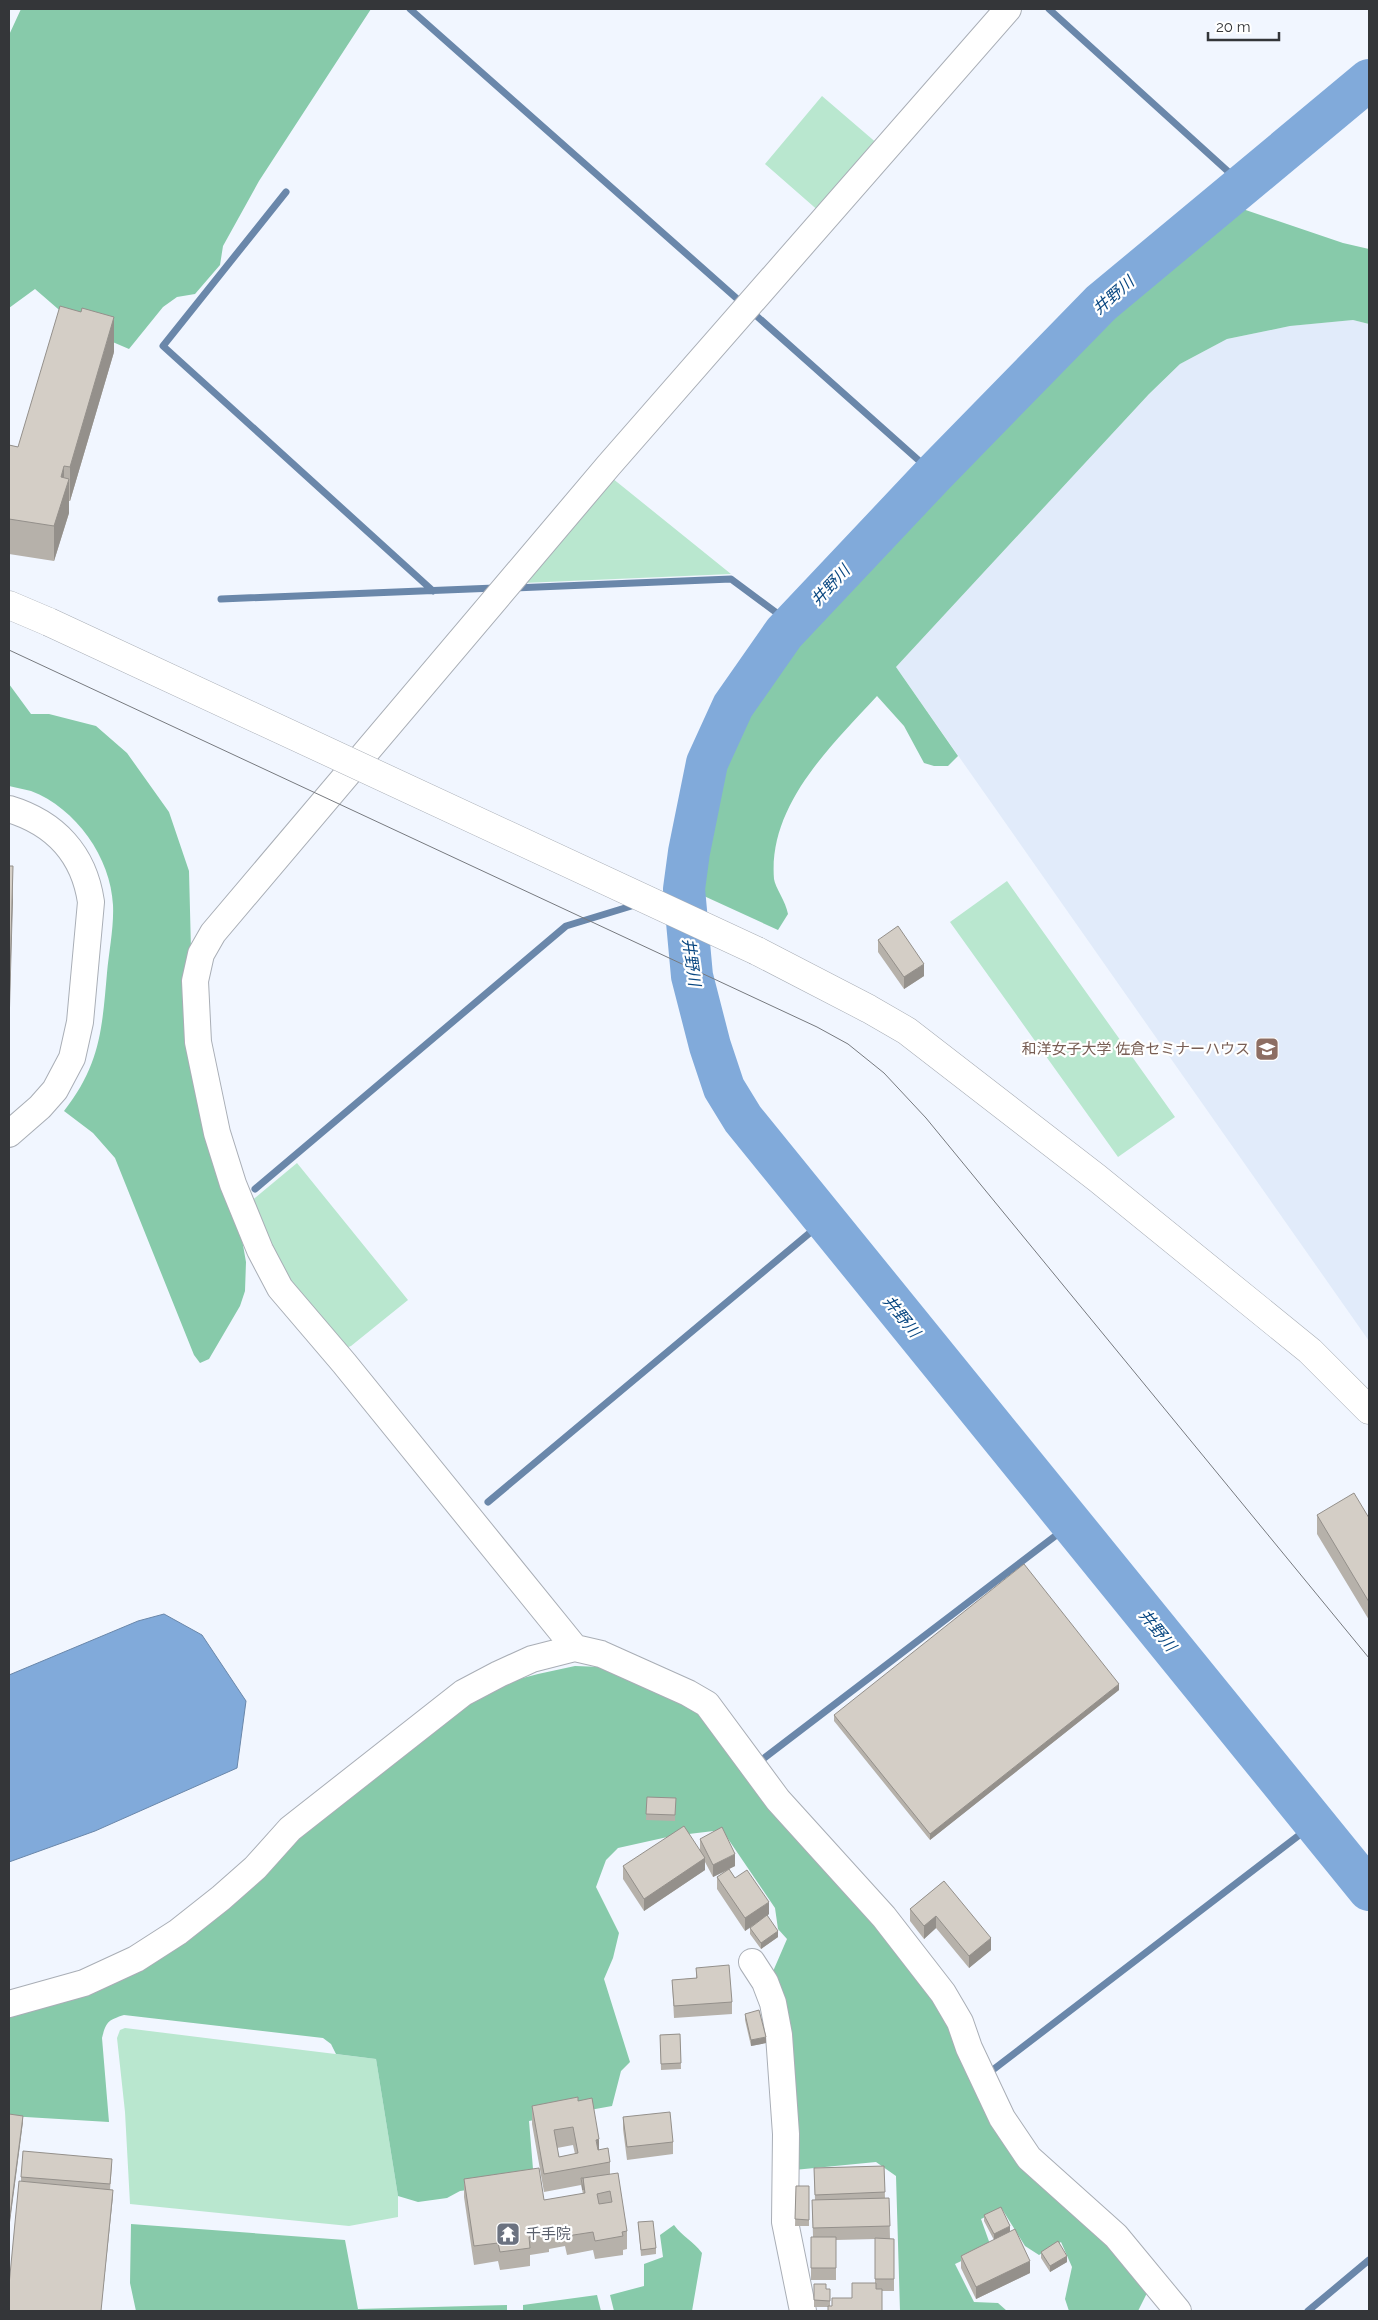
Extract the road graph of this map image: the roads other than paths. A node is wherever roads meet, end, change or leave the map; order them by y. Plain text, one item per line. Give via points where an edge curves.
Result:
1 (1008, 9) edge
2 (9, 604) edge
3 (9, 809) edge
4 (9, 1134) edge
5 (1369, 1410) edge
6 (575, 1648) junction
7 (752, 1962) dead end
8 (9, 2004) edge
9 (803, 2311) edge
10 (1178, 2311) edge

1 - 6 street via 609,465 214,933 202,954 195,981 195,1018 217,1133 239,1200 280,1288
2 - 5 street, bridge via 757,951 907,1031 1097,1178 1310,1351
3 - 4 street via 41,822 73,852 91,902 80,1022 72,1058 55,1090
6 - 8 street via 532,1659 463,1693 290,1828 255,1868 221,1898 144,1954 84,1983
6 - 10 street via 601,1654 707,1704 778,1800 884,1917 942,1993 960,2022 1002,2118 1029,2158 1116,2236
7 - 9 street via 773,2003 779,2035 786,2134 785,2222

